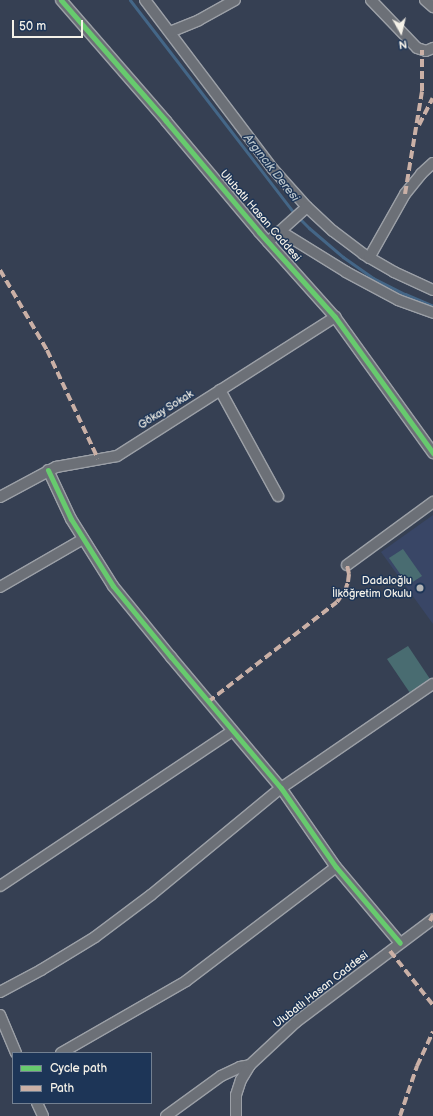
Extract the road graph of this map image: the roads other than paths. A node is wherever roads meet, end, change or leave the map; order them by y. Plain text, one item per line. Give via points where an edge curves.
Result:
1 (61, 0) edge
2 (146, 0) edge
3 (235, 0) edge
4 (371, 0) edge
5 (425, 0) edge
6 (433, 7) edge
7 (170, 32) junction
8 (433, 48) edge
9 (433, 163) edge
10 (307, 207) junction
11 (280, 231) junction
12 (268, 242) junction
13 (369, 258) junction
14 (433, 290) edge
15 (433, 313) edge
16 (335, 317) junction
17 (220, 390) junction
18 (433, 454) edge
19 (48, 470) junction
20 (278, 496) dead end
21 (0, 497) edge
22 (433, 502) edge
23 (82, 539) junction
24 (347, 565) dead end
25 (0, 587) edge
26 (433, 684) edge
27 (232, 730) junction
28 (281, 788) junction
29 (336, 866) junction
30 (0, 886) edge
31 (433, 919) edge
32 (400, 943) junction
33 (0, 992) edge
34 (0, 1016) edge
35 (16, 1052) edge
36 (62, 1052) edge
37 (250, 1065) junction
38 (37, 1104) edge
39 (43, 1116) edge
40 (166, 1116) edge
41 (236, 1116) edge

1 - 12 street, Ulubatlı Hasan Caddesi
2 - 7 street
3 - 7 street via 199,20
4 - 8 street via 417,48 426,51
5 - 6 street
7 - 10 street via 273,169
9 - 13 street via 405,194
10 - 11 street
10 - 13 street
11 - 12 street
11 - 15 street via 346,272 398,300
12 - 16 street, Ulubatlı Hasan Caddesi
13 - 14 street
16 - 17 street, Gökay Sokak
16 - 18 street, Ulubatlı Hasan Caddesi
17 - 19 street, Gökay Sokak via 117,456 67,464
17 - 20 street
19 - 21 street, Gökay Sokak
19 - 23 street
22 - 24 street
23 - 25 street
23 - 27 street via 113,586
26 - 28 street
27 - 28 street
27 - 30 street
28 - 29 street
28 - 33 street via 123,917 66,956
29 - 32 street
29 - 36 street via 186,981
31 - 32 street, Ulubatlı Hasan Caddesi
32 - 37 street, Ulubatlı Hasan Caddesi via 296,1022
34 - 35 street
37 - 40 street via 221,1076
37 - 41 street, Ulubatlı Hasan Caddesi via 236,1095
38 - 39 street

